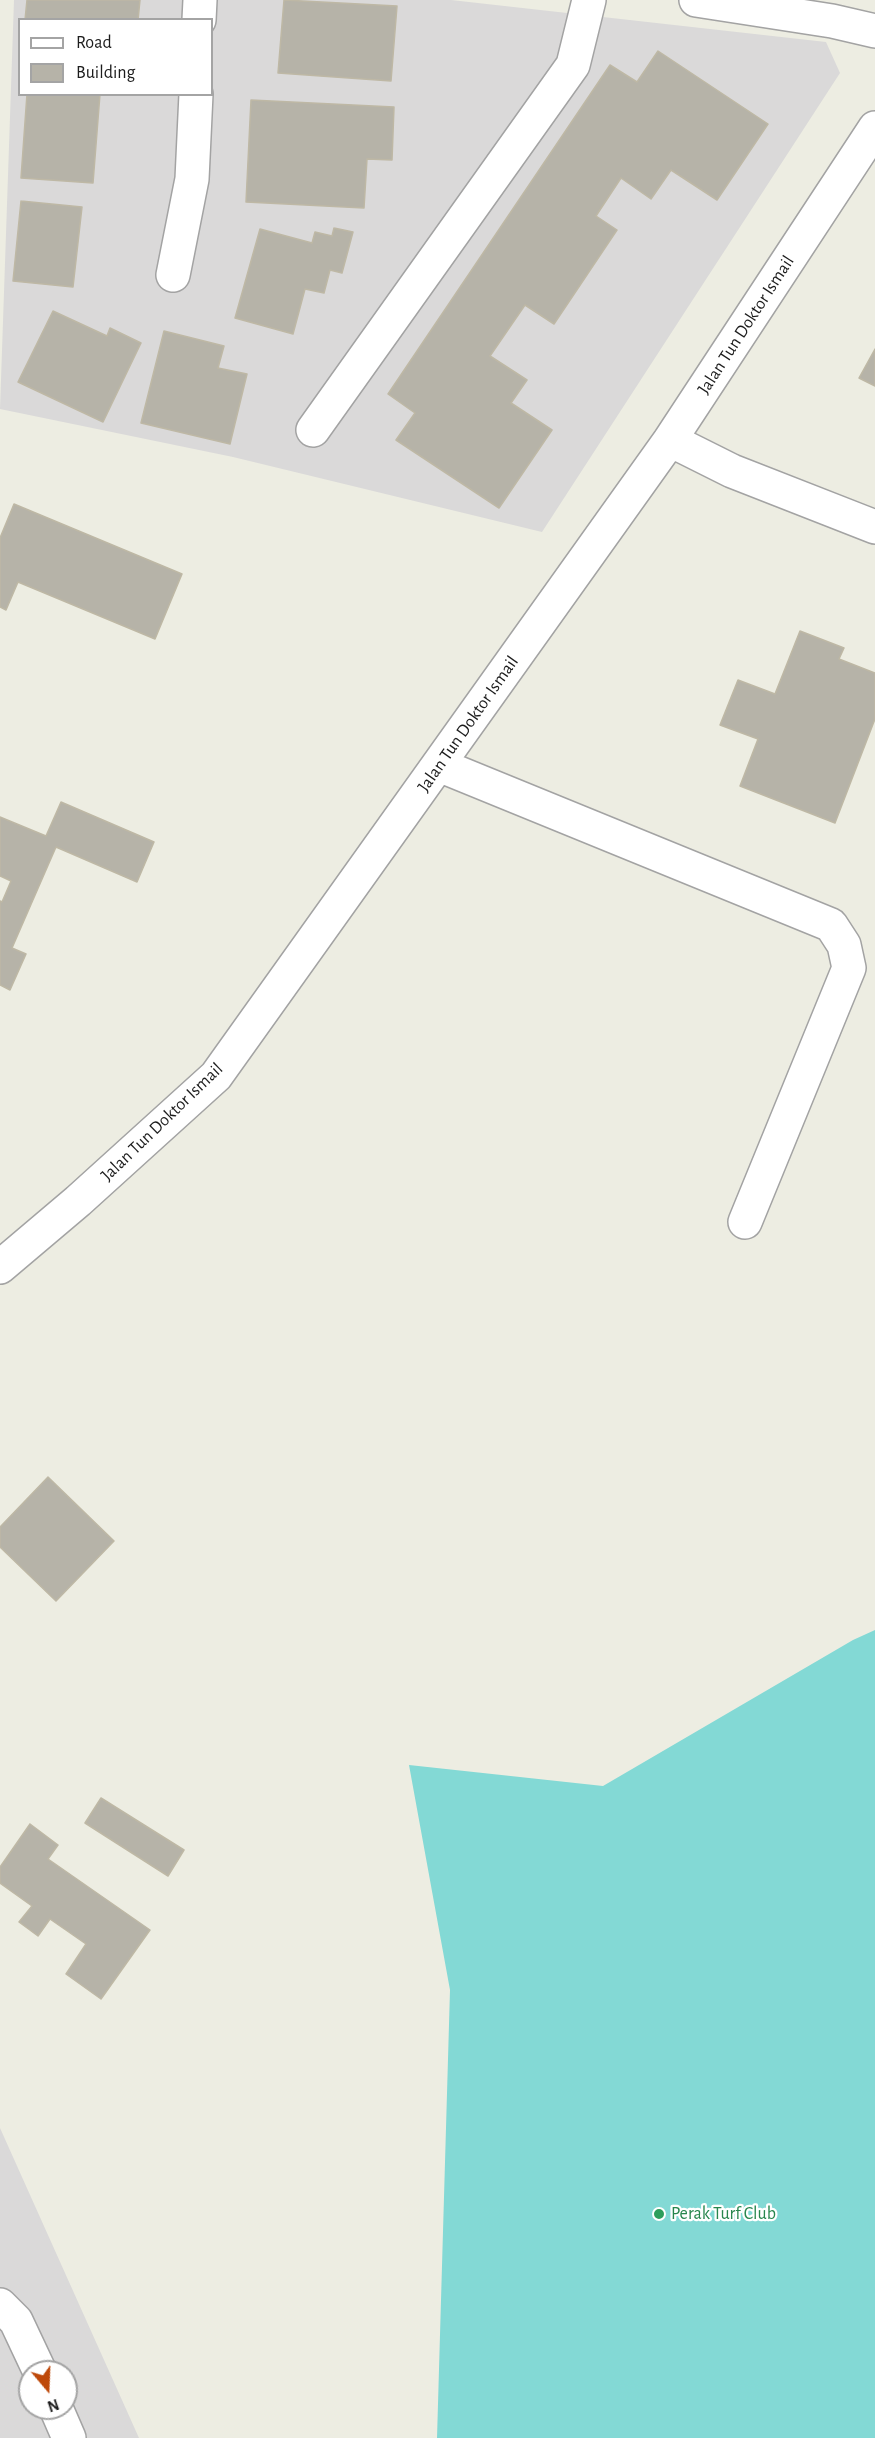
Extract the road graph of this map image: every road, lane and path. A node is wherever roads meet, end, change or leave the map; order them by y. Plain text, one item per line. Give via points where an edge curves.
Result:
1 (200, 0) edge
2 (589, 0) edge
3 (696, 0) edge
4 (199, 18) edge
5 (875, 31) edge
6 (196, 96) edge
7 (875, 128) edge
8 (173, 275) dead end
9 (313, 430) dead end
10 (670, 440) junction
11 (875, 527) edge
12 (439, 765) junction
13 (745, 1222) dead end
14 (0, 1267) edge
15 (0, 2305) edge
16 (34, 2360) edge
17 (61, 2420) edge
18 (69, 2438) edge

1 - 4 street
2 - 9 street via 573,65
3 - 5 street
6 - 8 street via 192,179
7 - 10 street, Jalan Tun Doktor Ismail
10 - 11 street via 732,471
10 - 12 street, Jalan Tun Doktor Ismail
12 - 13 street via 831,925 844,945 849,968
12 - 14 street, Jalan Tun Doktor Ismail via 216,1076
15 - 16 street via 16,2321
17 - 18 street

